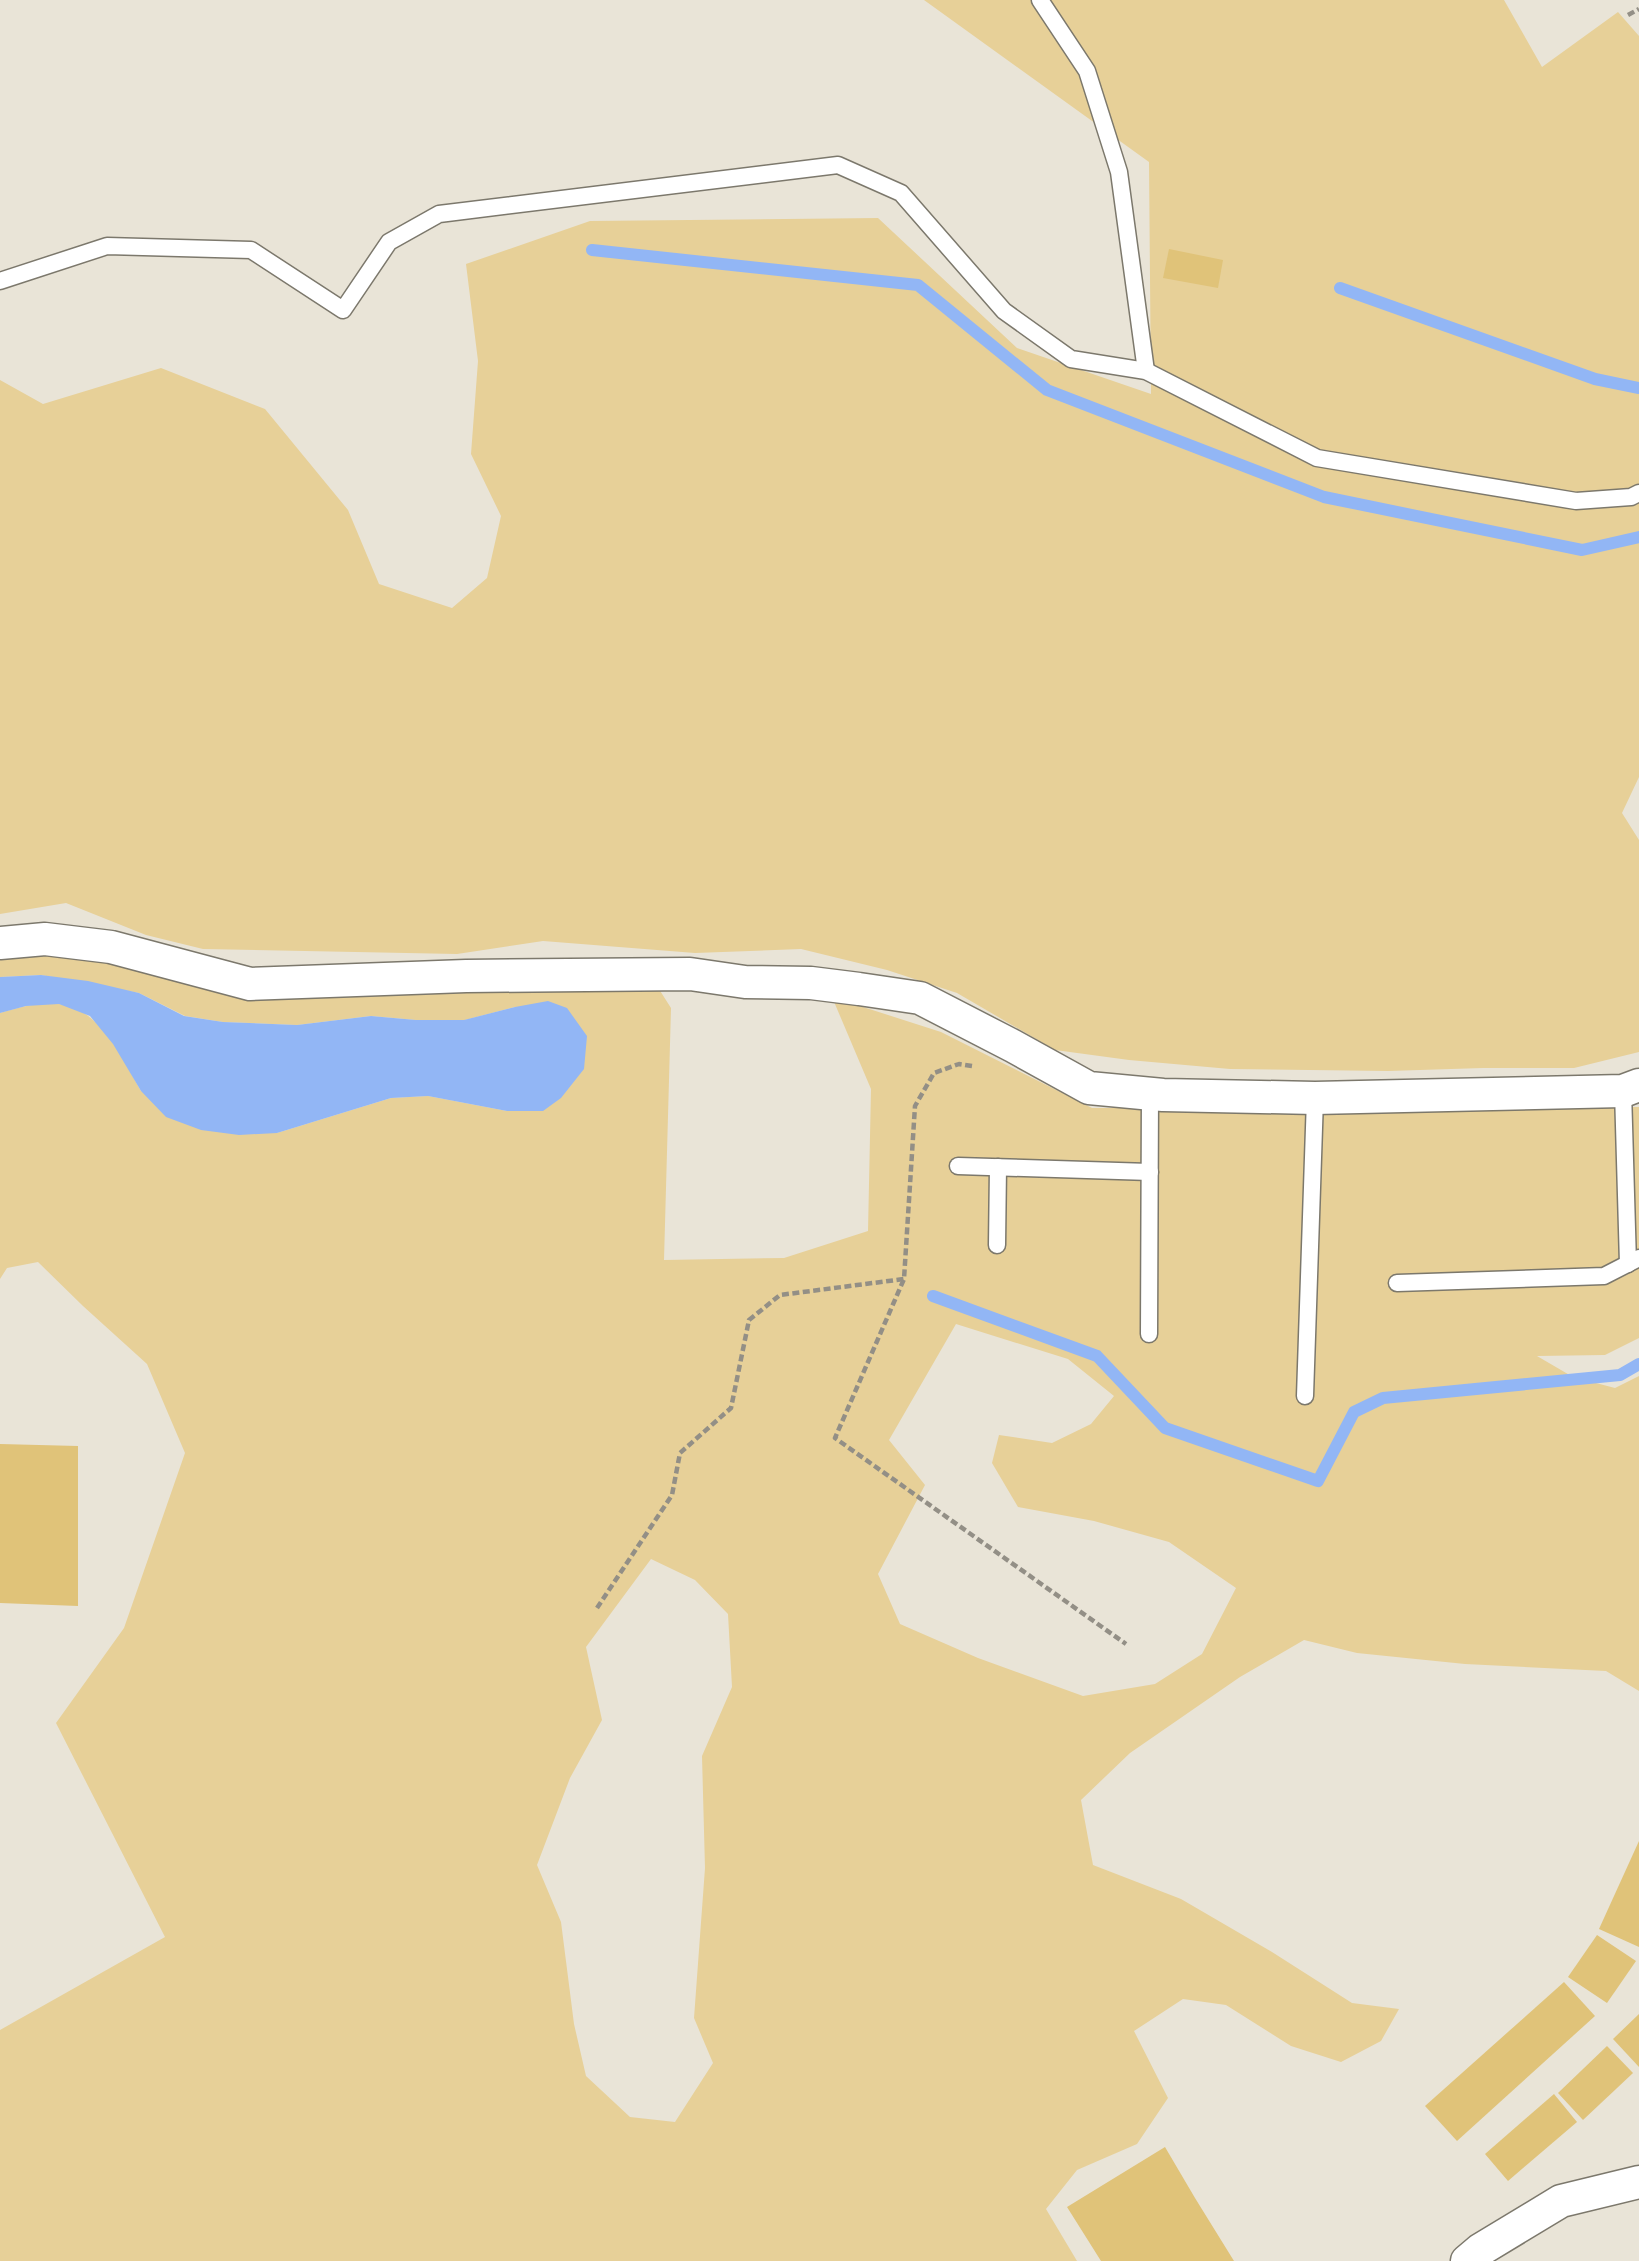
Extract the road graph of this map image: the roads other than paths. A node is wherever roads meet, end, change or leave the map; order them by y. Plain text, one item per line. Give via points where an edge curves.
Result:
1 (1040, 0) edge
2 (0, 281) edge
3 (1146, 372) junction
4 (1639, 493) edge
5 (0, 943) edge
6 (1631, 1088) edge
7 (1150, 1093) junction
8 (1315, 1098) junction
9 (958, 1166) dead end
10 (998, 1167) junction
11 (1150, 1172) junction
12 (997, 1245) dead end
13 (1633, 1261) edge
14 (1397, 1283) dead end
15 (1149, 1334) dead end
16 (1306, 1396) dead end
17 (1639, 2182) edge
18 (1467, 2261) edge

1 - 3 lane via 1087,71 1119,172
2 - 3 lane via 107,246 251,250 343,310 389,242 439,214 838,165 901,193 1004,311 1071,359
3 - 4 lane via 1317,458 1576,501
5 - 7 street via 45,939 111,947 250,984 690,974 859,989 920,998 1090,1088
6 - 8 street
6 - 13 lane
7 - 8 street
7 - 11 lane
8 - 16 lane
9 - 10 lane
10 - 11 lane
10 - 12 lane
11 - 15 lane
13 - 14 lane via 1604,1276
17 - 18 street via 1561,2201

